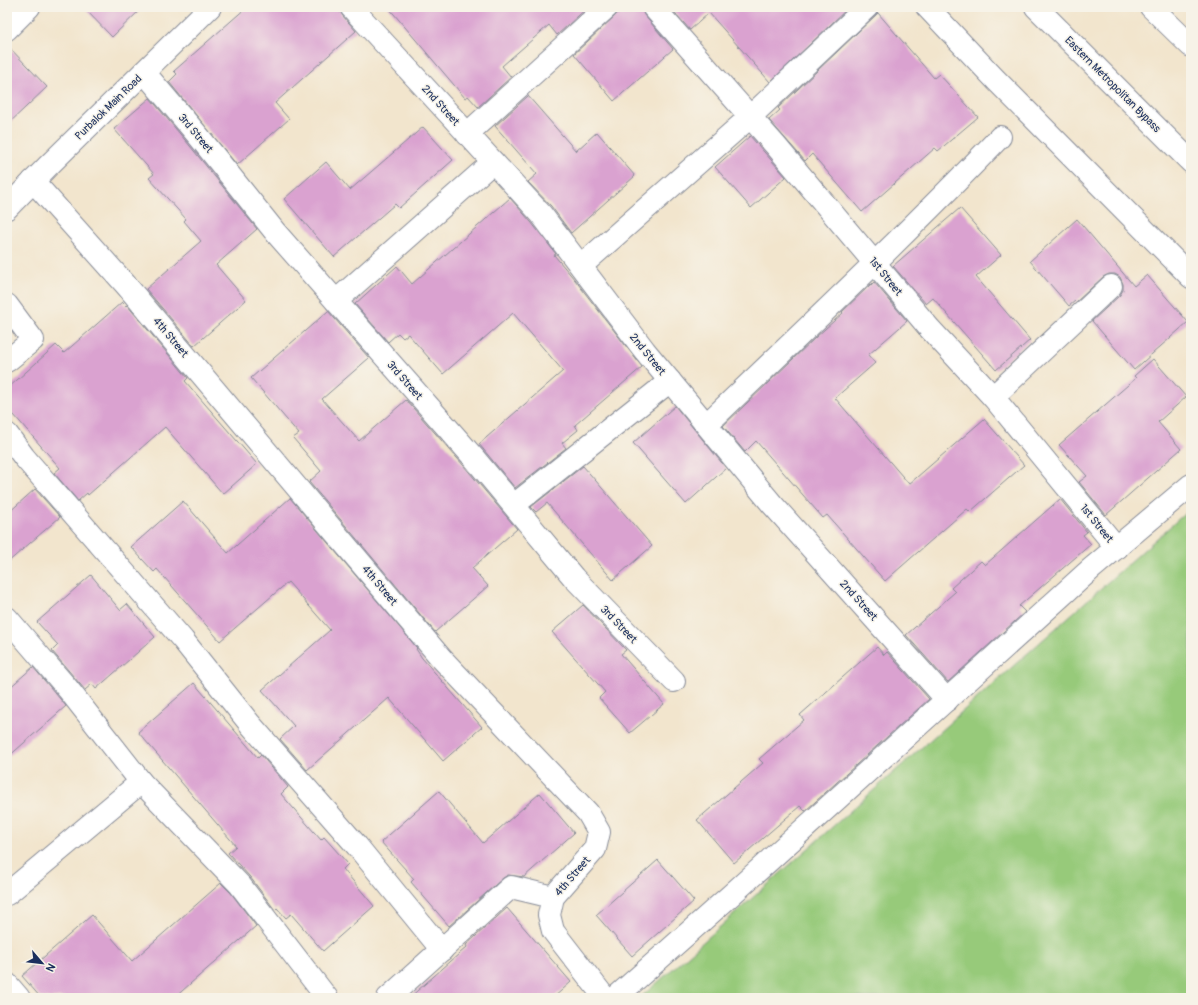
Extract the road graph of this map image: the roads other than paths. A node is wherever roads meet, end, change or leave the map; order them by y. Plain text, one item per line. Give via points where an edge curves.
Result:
1 (29, 7) edge
2 (210, 7) edge
3 (351, 7) edge
4 (607, 7) edge
5 (653, 7) edge
6 (867, 7) edge
7 (927, 7) edge
8 (1036, 7) edge
9 (1150, 7) edge
10 (7, 29) edge
11 (1191, 46) edge
12 (144, 72) junction
13 (750, 117) junction
14 (467, 134) junction
15 (1000, 137) dead end
16 (493, 162) junction
17 (1191, 162) edge
18 (33, 181) junction
19 (7, 208) edge
20 (875, 263) junction
21 (581, 266) junction
22 (1191, 277) edge
23 (1111, 286) dead end
24 (336, 301) junction
25 (7, 305) edge
26 (7, 361) edge
27 (670, 381) junction
28 (993, 397) junction
29 (707, 424) junction
30 (7, 434) edge
31 (1191, 485) edge
32 (514, 505) junction
33 (1117, 548) junction
34 (7, 618) edge
35 (674, 681) dead end
36 (947, 700) junction
37 (141, 782) junction
38 (7, 894) edge
39 (553, 898) junction
40 (442, 950) junction
41 (7, 984) edge
42 (18, 998) edge
43 (327, 998) edge
44 (388, 998) edge
45 (605, 998) edge
46 (615, 998) edge

1 - 10 street
2 - 12 street, Purbalok Main Road
3 - 14 street, 2nd Street
4 - 14 street
5 - 13 street, 1st Street
6 - 13 street
7 - 22 street
8 - 17 street, Eastern Metropolitan Bypass
9 - 11 street
12 - 18 street, Purbalok Main Road
12 - 24 street, 3rd Street via 276,233
13 - 20 street, 1st Street
13 - 21 street
14 - 16 street, 2nd Street
15 - 20 street
16 - 21 street, 2nd Street via 541,214
16 - 24 street
18 - 19 street, Purbalok Main Road
18 - 39 street, 4th Street via 126,285 440,658 588,814 599,832 595,849
20 - 28 street, 1st Street via 930,329
20 - 29 street
21 - 27 street, 2nd Street
23 - 28 street
24 - 32 street, 3rd Street
25 - 26 street via 33,340
27 - 29 street, 2nd Street
27 - 32 street
28 - 33 street, 1st Street
29 - 36 street, 2nd Street via 772,504
30 - 40 street via 24,457 183,640 250,724 357,846
31 - 33 street
32 - 35 street, 3rd Street via 574,578
33 - 36 street
34 - 37 street via 68,689
36 - 46 street
37 - 38 street
37 - 43 street via 240,886
39 - 40 street via 512,887
39 - 45 street, 4th Street via 549,915 553,931
40 - 44 street
41 - 42 street

